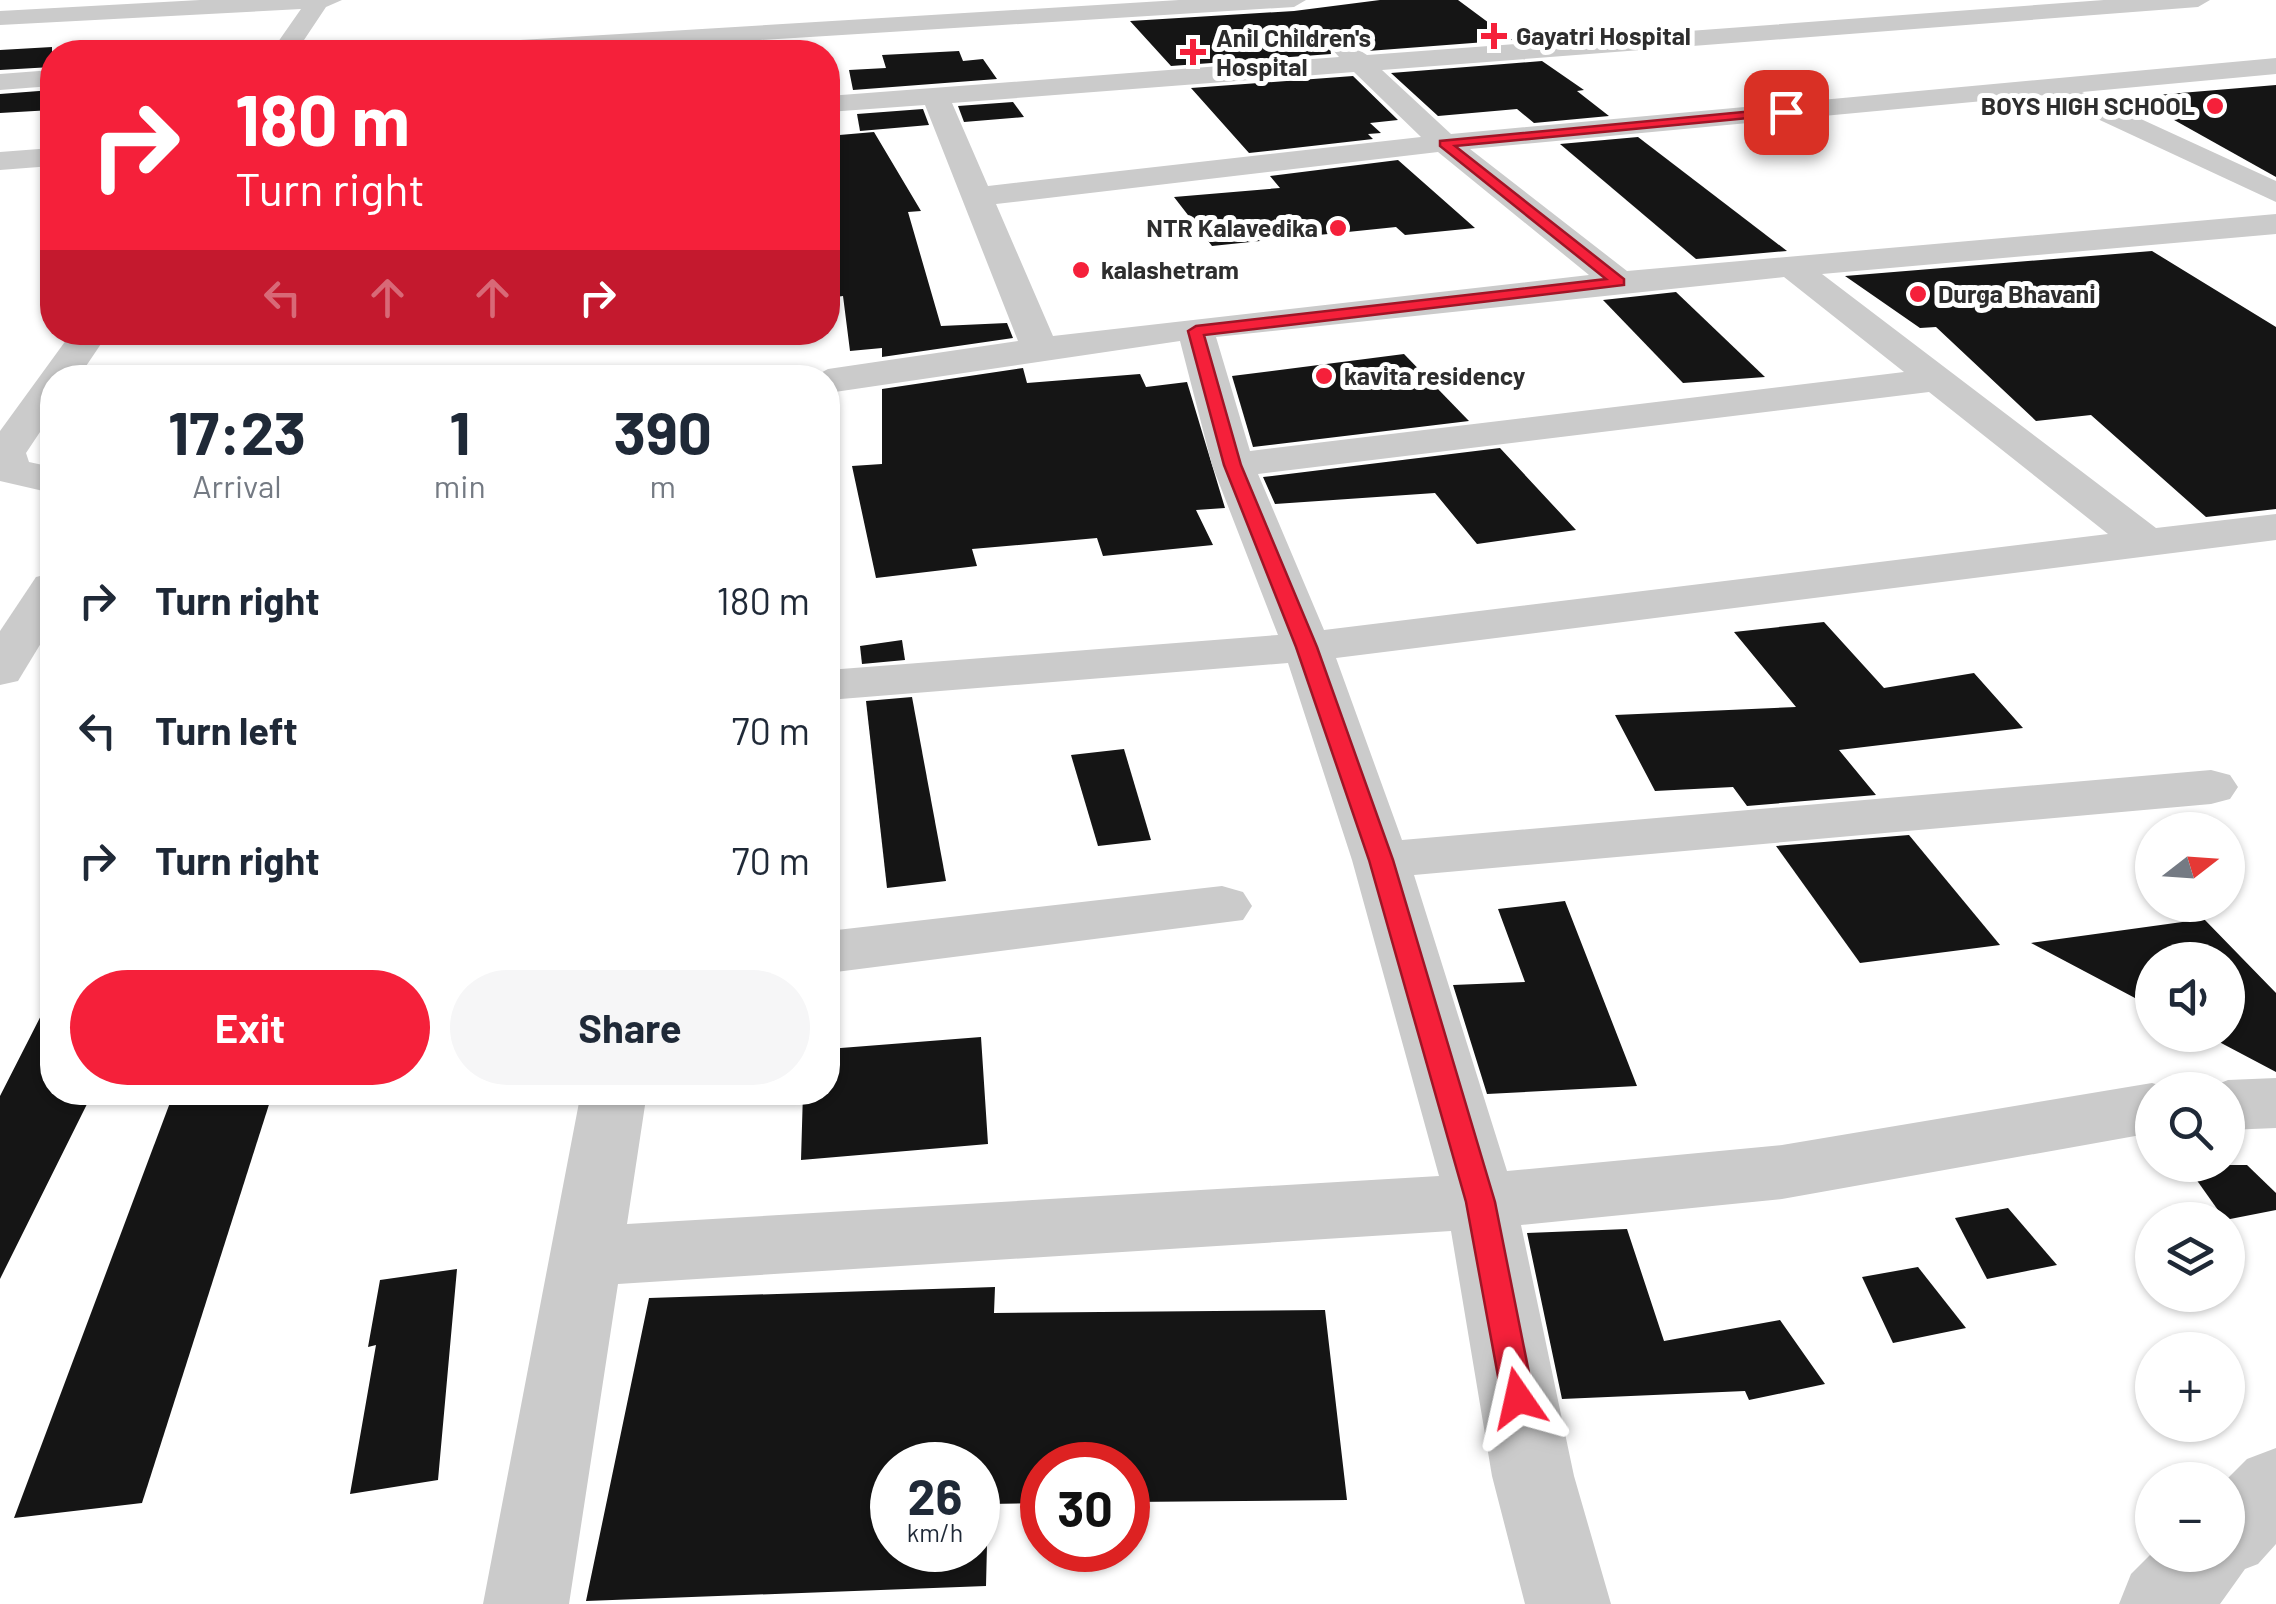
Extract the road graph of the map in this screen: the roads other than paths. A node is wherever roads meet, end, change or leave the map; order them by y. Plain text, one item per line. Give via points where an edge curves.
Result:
1 (319, 0) edge
2 (330, 0) edge
3 (812, 0) edge
4 (1292, 0) edge
5 (1861, 0) edge
6 (2038, 0) edge
7 (2198, 0) edge
8 (2067, 11) junction
9 (0, 18) edge
10 (1914, 24) junction
11 (292, 40) edge
12 (823, 40) edge
13 (1965, 48) dead end
14 (840, 49) edge
15 (2000, 63) dead end
16 (1363, 66) junction
17 (2276, 66) edge
18 (40, 79) edge
19 (0, 82) edge
20 (2051, 87) junction
21 (935, 96) junction
22 (840, 103) edge
23 (1444, 143) junction
24 (40, 159) edge
25 (0, 161) edge
26 (2276, 193) edge
27 (977, 198) junction
28 (2276, 224) edge
29 (1791, 266) junction
30 (1619, 282) junction
31 (1196, 331) junction
32 (1039, 347) junction
33 (840, 380) edge
34 (1937, 380) junction
35 (40, 403) edge
36 (1232, 465) junction
37 (40, 477) edge
38 (2276, 527) edge
39 (2145, 542) junction
40 (40, 606) edge
41 (1306, 647) junction
42 (0, 670) edge
43 (840, 684) edge
44 (2211, 787) dead end
45 (1381, 860) junction
46 (1222, 906) dead end
47 (840, 951) edge
48 (2276, 1103) edge
49 (2245, 1104) edge
50 (612, 1105) edge
51 (2135, 1111) edge
52 (1480, 1202) junction
53 (589, 1256) junction
54 (2276, 1486) edge
55 (2245, 1518) edge
56 (2193, 1572) edge
57 (526, 1604) edge
58 (1568, 1604) edge
59 (2162, 1604) edge

1 - 2 street
1 - 9 street
1 - 11 street
3 - 12 street
4 - 14 street
4 - 16 street
5 - 10 street
6 - 8 street
7 - 8 street
8 - 10 street
10 - 13 street
10 - 16 street
15 - 20 street
16 - 21 street
16 - 23 street
17 - 20 street
18 - 19 street
20 - 23 street
20 - 26 street
21 - 22 street
21 - 27 street
23 - 27 street
23 - 30 street
24 - 25 street
27 - 32 street
28 - 29 street
29 - 30 street
29 - 34 street
30 - 31 street
31 - 32 street
31 - 36 street
32 - 33 street
34 - 36 street
34 - 39 street
35 - 37 street via 6,453 12,471
36 - 41 street
38 - 39 street
39 - 41 street
40 - 42 street
41 - 43 street
41 - 45 street
44 - 45 street
45 - 52 street
46 - 47 street
48 - 49 street
50 - 53 street
51 - 52 street via 1782,1172
52 - 53 street
52 - 58 street via 1533,1476
53 - 57 street
54 - 55 street
56 - 59 street

